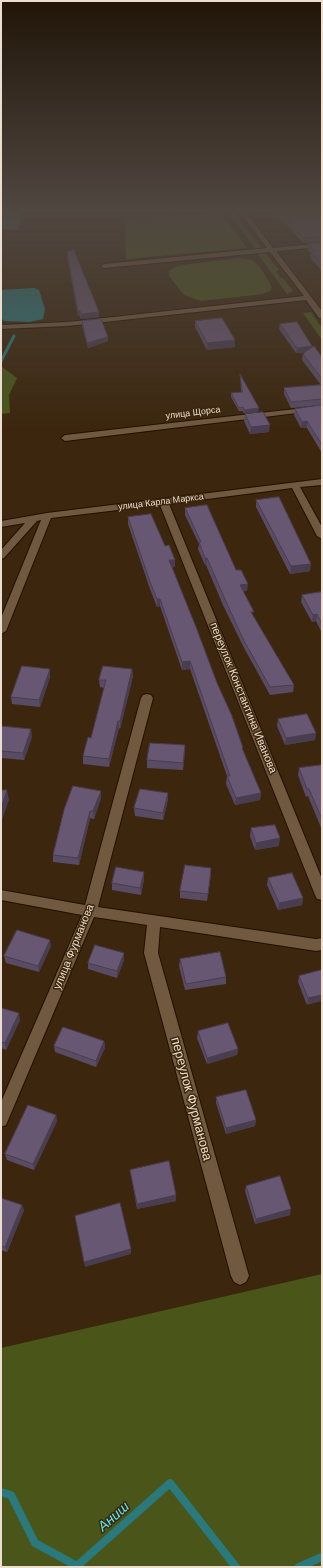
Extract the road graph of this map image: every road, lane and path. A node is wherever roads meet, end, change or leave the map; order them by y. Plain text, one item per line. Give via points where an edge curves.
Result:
1 (297, 283) edge
2 (308, 298) junction
3 (322, 316) edge
4 (1, 327) edge
5 (322, 408) edge
6 (66, 438) dead end
7 (322, 482) edge
8 (295, 486) junction
9 (163, 501) junction
10 (47, 516) junction
11 (32, 519) junction
12 (1, 524) edge
13 (322, 536) edge
14 (1, 556) edge
15 (1, 631) edge
16 (147, 698) dead end
17 (1, 895) edge
18 (322, 895) edge
19 (90, 911) junction
20 (154, 921) junction
21 (322, 944) edge
22 (1, 1120) edge
23 (240, 1276) dead end

1 - 2 street
2 - 3 street
2 - 4 street via 68,324
5 - 6 street, улица Щорса
7 - 8 street, улица Карла Маркса
8 - 9 street, улица Карла Маркса
8 - 13 street
9 - 10 street, улица Карла Маркса
9 - 18 street, переулок Константина Иванова
10 - 11 street, улица Карла Маркса
10 - 15 street
11 - 12 street, улица Карла Маркса
11 - 14 street
16 - 19 street, улица Фурманова
17 - 19 street
19 - 20 street
19 - 22 street, улица Фурманова
20 - 21 street
20 - 23 street, переулок Фурманова via 151,953

